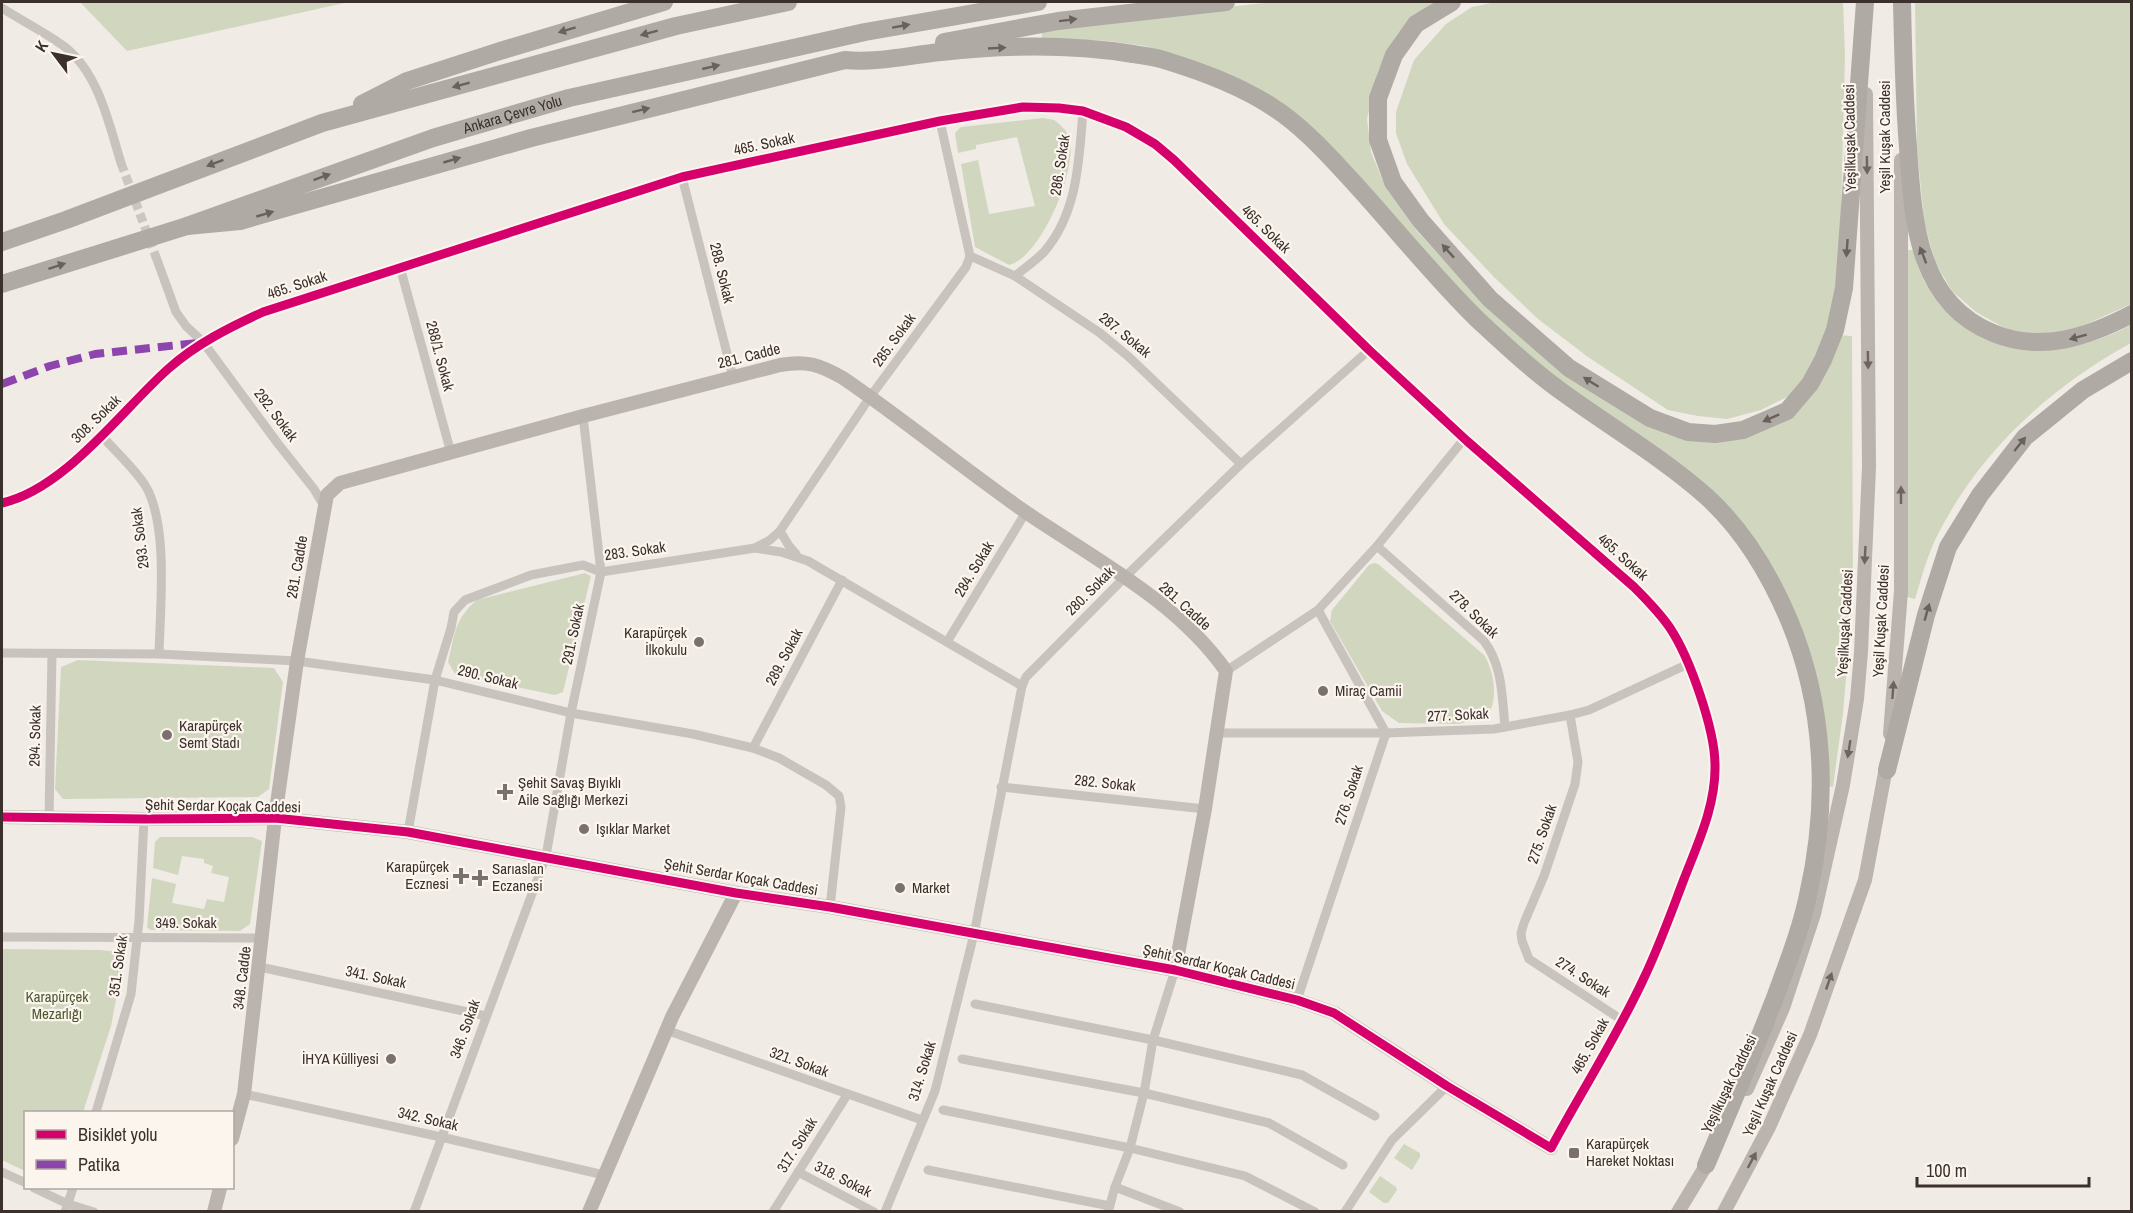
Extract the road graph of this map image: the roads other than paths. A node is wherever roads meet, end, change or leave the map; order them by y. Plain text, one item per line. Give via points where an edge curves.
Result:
1 (664, 2) edge
2 (788, 2) edge
3 (1038, 2) edge
4 (1226, 2) edge
5 (1452, 2) edge
6 (1865, 2) edge
7 (1902, 2) edge
8 (2, 8) edge
9 (845, 60) junction
10 (1083, 111) junction
11 (940, 121) junction
12 (322, 123) junction
13 (121, 163) tunnel mouth
14 (682, 177) junction
15 (187, 226) junction
16 (2, 242) edge
17 (970, 256) junction
18 (156, 257) tunnel mouth
19 (400, 267) junction
20 (1015, 276) junction
21 (2, 284) edge
22 (2132, 314) edge
23 (203, 342) junction
24 (1369, 350) junction
25 (2132, 361) edge
26 (733, 377) junction
27 (870, 397) junction
28 (583, 416) junction
29 (102, 436) junction
30 (1464, 439) junction
31 (451, 453) junction
32 (1241, 464) junction
33 (2, 503) edge
34 (324, 506) junction
35 (1026, 512) junction
36 (780, 531) junction
37 (1377, 546) junction
38 (755, 548) junction
39 (798, 556) junction
40 (601, 572) junction
41 (1125, 577) junction
42 (842, 580) junction
43 (1318, 610) junction
44 (947, 642) junction
45 (2, 653) edge
46 (52, 654) junction
47 (159, 654) junction
48 (297, 661) junction
49 (1688, 664) junction
50 (1226, 671) junction
51 (435, 680) junction
52 (1022, 686) junction
53 (571, 714) junction
54 (1570, 715) junction
55 (1505, 727) junction
56 (1217, 733) junction
57 (1386, 733) junction
58 (753, 748) junction
59 (1887, 771) junction
60 (1001, 787) junction
61 (1205, 809) junction
62 (2, 817) edge
63 (49, 818) junction
64 (275, 818) junction
65 (144, 819) junction
66 (408, 832) junction
67 (546, 856) junction
68 (736, 893) junction
69 (830, 907) junction
70 (974, 934) junction
71 (2, 937) edge
72 (137, 938) junction
73 (263, 938) junction
74 (1529, 959) joint
75 (260, 967) junction
76 (1175, 970) junction
77 (1297, 1000) junction
78 (975, 1004) dead end
79 (486, 1016) junction
80 (1622, 1020) junction
81 (666, 1030) junction
82 (1153, 1040) junction
83 (962, 1059) dead end
84 (1447, 1086) junction
85 (244, 1094) junction
86 (1143, 1094) junction
87 (847, 1095) junction
88 (943, 1110) dead end
89 (97, 1111) edge
90 (1375, 1116) dead end
91 (922, 1120) junction
92 (234, 1132) edge
93 (441, 1137) junction
94 (1130, 1148) junction
95 (1551, 1148) joint
96 (1343, 1165) dead end
97 (1706, 1165) junction
98 (928, 1170) dead end
99 (2, 1172) edge
100 (798, 1172) junction
101 (604, 1175) junction
102 (24, 1182) edge
103 (1115, 1187) junction
104 (36, 1189) edge
105 (73, 1189) edge
106 (220, 1189) edge
107 (67, 1208) edge
108 (1109, 1209) edge
109 (94, 1212) edge
110 (214, 1212) edge
111 (414, 1212) edge
112 (589, 1212) edge
113 (773, 1212) edge
114 (874, 1212) edge
115 (885, 1212) edge
116 (1180, 1212) edge
117 (1316, 1212) edge
118 (1345, 1212) edge
119 (1678, 1212) edge
120 (1724, 1212) edge

1 -> 12 highway via 407,81
2 -> 12 highway via 676,26
15 -> 3 highway, Ankara Çevre Yolu via 433,138 569,98 865,32
9 -> 4 highway via 1058,21
6 -> 5 highway via 1844,288 1835,330 1810,384 1786,411 1743,430 1715,434 1688,432 1650,418 1569,368 1490,299 1421,221 1393,182 1378,140 1378,98 1394,55 1416,24
6 -> 97 street, Yeşilkuşak Caddesi via 1869,467 1857,699 1828,855 1801,956 1763,1055 1731,1124
22 -> 7 highway via 2072,339 2026,342 1984,330 1946,299 1927,265 1911,194
59 -> 7 street, Yeşil Kuşak Caddesi via 1901,591
8 - 13 street via 76,58 98,94
15 -> 9 highway via 240,221 531,138
9 -> 97 highway via 868,62 944,51 1025,46 1098,49 1163,59 1223,80 1274,108 1322,148 1445,288 1506,347 1564,393 1654,454 1710,500 1749,545 1779,596 1807,672 1818,724 1821,792 1813,872 1800,925 1765,1024
10 - 11 street, 465. Sokak via 1023,107
10 - 20 street, 286. Sokak via 1079,166 1067,211 1051,243
10 - 24 street, 465. Sokak via 1126,127 1155,144
11 - 14 street, 465. Sokak
11 - 17 street
12 -> 16 highway
14 - 19 street, 465. Sokak
14 - 26 street, 288. Sokak
21 -> 15 highway, Ankara Çevre Yolu
17 - 20 street, 287. Sokak
17 - 27 street, 285. Sokak via 966,267
18 - 23 street, 292. Sokak via 176,312
19 - 23 street, 465. Sokak via 263,312
19 - 31 street, 288/1. Sokak
20 - 32 street, 287. Sokak via 1110,340
23 - 29 street, 308. Sokak via 169,368
23 - 34 street, 292. Sokak
24 - 30 street, 465. Sokak
24 - 32 street, 280. Sokak
59 -> 25 highway via 1926,615 1948,547 1980,495 2025,437 2083,390
26 - 27 street, 281. Cadde via 780,364 808,363 834,372
26 - 28 street, 281. Cadde
27 - 35 street, 281. Cadde
27 - 36 street, 285. Sokak
28 - 31 street, 281. Cadde
28 - 40 street, 291. Sokak
29 - 33 street, 308. Sokak via 55,478 34,492
29 - 47 street, 293. Sokak via 146,486 153,504 160,551
30 - 37 street
30 - 49 street, 465. Sokak via 1634,587 1670,627
31 - 34 street, 281. Cadde via 340,483 327,495
32 - 41 street, 280. Sokak
34 - 48 street, 281. Cadde
35 - 41 street, 281. Cadde
35 - 44 street, 284. Sokak
36 - 38 street, 285. Sokak
36 - 39 street
37 - 43 street
37 - 55 street, 278. Sokak via 1490,650 1498,671
38 - 39 street, 283. Sokak
38 - 40 street, 283. Sokak
39 - 42 street, 283. Sokak
40 - 51 street, 283. Sokak via 583,565 531,575 465,600 454,612
40 - 53 street, 291. Sokak
41 - 50 street, 281. Cadde via 1195,635
41 - 52 street, 280. Sokak via 1035,666
42 - 44 street, 283. Sokak
42 - 58 street, 289. Sokak
43 - 50 street
43 - 57 street
44 - 52 street, 283. Sokak
45 - 46 street, 290. Sokak
46 - 47 street, 290. Sokak
46 - 63 street, 294. Sokak
47 - 48 street, 290. Sokak
48 - 51 street, 290. Sokak
48 - 64 street, 281. Cadde
49 - 54 street, 277. Sokak via 1613,700
49 - 80 street, 465. Sokak via 1714,748 1714,785 1703,829 1654,955
50 - 56 street
51 - 53 street, 290. Sokak
51 - 66 street, 283. Sokak
52 - 60 street, 280. Sokak
53 - 58 street, 290. Sokak
53 - 67 street, 291. Sokak
54 - 55 street, 277. Sokak
54 - 74 street, 275. Sokak via 1578,762 1575,784 1521,933
55 - 57 street, 277. Sokak
56 - 57 street, 277. Sokak
56 - 61 street
57 - 77 street, 276. Sokak
58 - 69 street, 290. Sokak via 779,758 839,796
120 -> 59 street, Yeşil Kuşak Caddesi via 1769,1127 1810,1035 1865,880
60 - 61 street, 282. Sokak
60 - 70 street, 280. Sokak
61 - 76 street
62 - 63 street, Şehit Serdar Koçak Caddesi
63 - 65 street, Şehit Serdar Koçak Caddesi
64 - 65 street, Şehit Serdar Koçak Caddesi
64 - 66 street, Şehit Serdar Koçak Caddesi
64 - 73 street, 348. Cadde
65 - 72 street, 351. Sokak
66 - 67 street, Şehit Serdar Koçak Caddesi
67 - 68 street, Şehit Serdar Koçak Caddesi
67 - 79 street, 346. Sokak
68 - 69 street, Şehit Serdar Koçak Caddesi
68 - 81 street
69 - 70 street, Şehit Serdar Koçak Caddesi
70 - 76 street, Şehit Serdar Koçak Caddesi
70 - 91 street, 314. Sokak via 935,1091
71 - 72 street, 349. Sokak
72 - 73 street, 349. Sokak
72 - 89 street, 351. Sokak via 131,994
73 - 75 street, 348. Cadde
74 - 80 street, 274. Sokak
75 - 79 street, 341. Sokak
75 - 85 street, 348. Cadde
76 - 77 street, Şehit Serdar Koçak Caddesi
76 - 82 street
77 - 84 street, Şehit Serdar Koçak Caddesi via 1349,1021
78 - 82 street
79 - 93 street, 346. Sokak
80 - 95 street, 465. Sokak
81 - 87 street, 321. Sokak
81 - 101 street
82 - 86 street
82 - 90 street via 1302,1075
83 - 86 street
84 - 95 street, Şehit Serdar Koçak Caddesi
84 - 118 street via 1392,1140
85 - 92 street, 348. Cadde
85 - 93 street, 342. Sokak
86 - 94 street
86 - 96 street via 1269,1123
87 - 91 street, 321. Sokak
87 - 100 street, 317. Sokak
88 - 94 street
91 - 115 street, 314. Sokak
93 - 101 street, 342. Sokak
93 - 111 street, 346. Sokak
94 - 103 street
94 - 117 street via 1245,1176
97 - 119 street, Yeşilkuşak Caddesi
98 - 108 street
99 - 102 street
100 - 113 street, 317. Sokak
100 - 114 street, 318. Sokak
101 - 112 street
103 - 108 street
103 - 116 street
104 - 107 street
105 - 107 street
106 - 110 street
107 - 109 street

